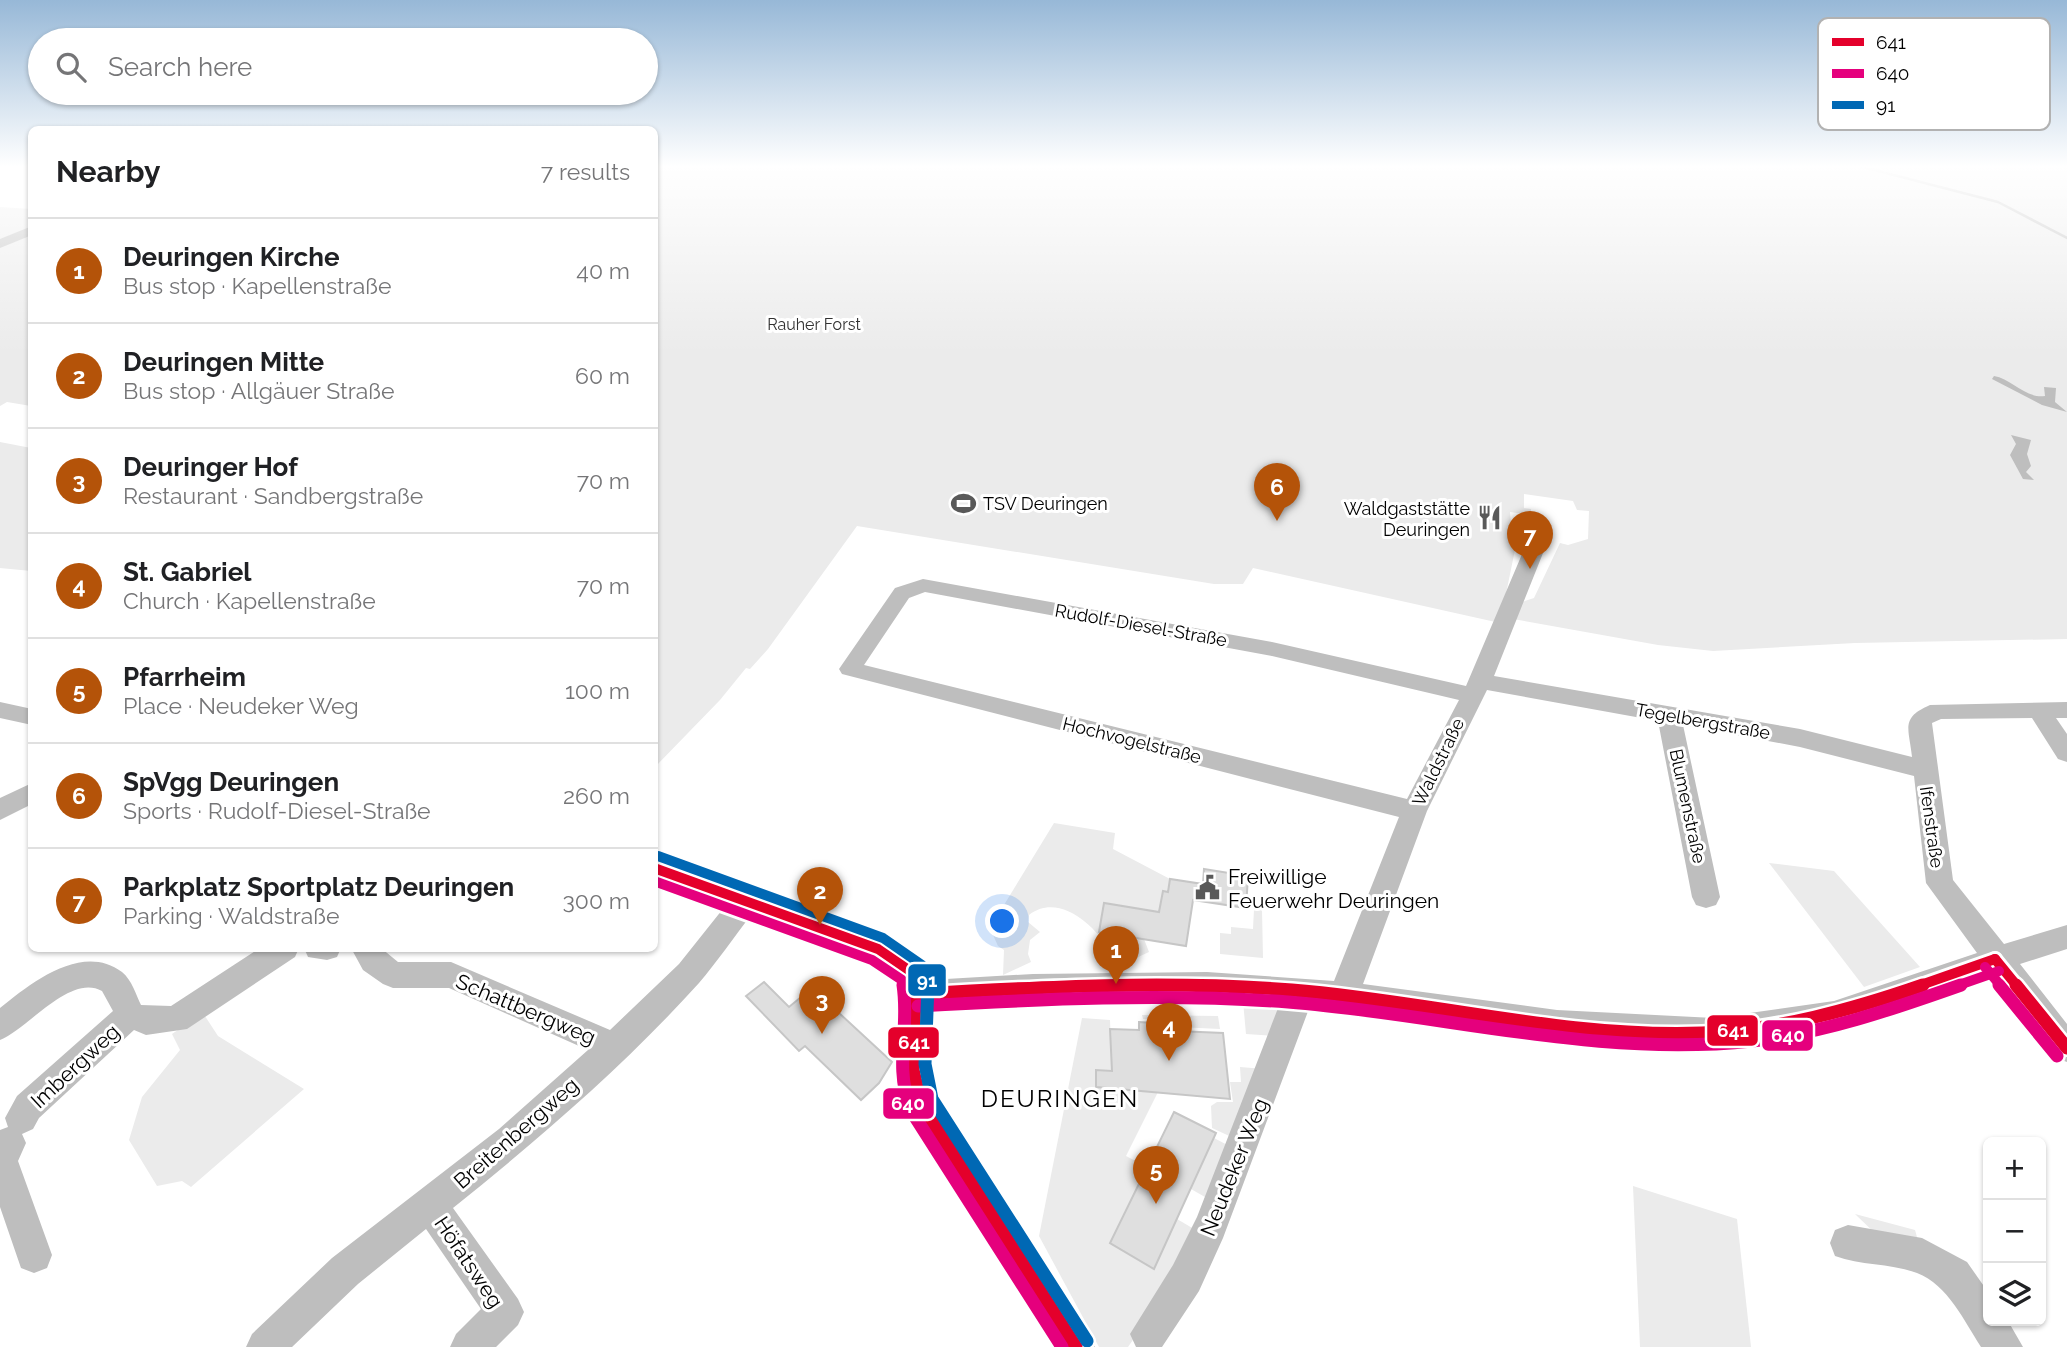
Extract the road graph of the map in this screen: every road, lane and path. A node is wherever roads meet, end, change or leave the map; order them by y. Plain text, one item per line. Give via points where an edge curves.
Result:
1 (28, 232) edge
2 (0, 244) edge
3 (1541, 533) dead end
4 (849, 669) joint
5 (1476, 688) junction
6 (0, 710) edge
7 (2067, 710) edge
8 (2039, 711) junction
9 (1669, 715) junction
10 (28, 716) edge
11 (2067, 753) edge
12 (1924, 769) junction
13 (28, 794) edge
14 (0, 810) edge
15 (1414, 811) junction
16 (658, 869) edge
17 (1706, 897) dead end
18 (747, 899) junction
19 (2067, 937) edge
20 (269, 952) edge
21 (367, 952) edge
22 (1995, 958) junction
23 (1300, 991) junction
24 (917, 994) junction
25 (1344, 995) junction
26 (130, 1015) junction
27 (0, 1026) edge
28 (614, 1047) junction
29 (2067, 1048) edge
30 (8, 1134) edge
31 (430, 1205) junction
32 (1848, 1243) dead end
33 (34, 1255) dead end
34 (1149, 1334) dead end
35 (265, 1347) edge
36 (470, 1347) edge
37 (1076, 1347) edge
38 (2004, 1347) edge

1 - 2 street
3 - 5 street, Waldstraße
4 - 5 street, Rudolf-Diesel-Straße via 902,593 923,585
4 - 15 street, Hochvogelstraße
5 - 9 street, Tegelbergstraße
5 - 15 street, Waldstraße
6 - 10 street
7 - 8 street
8 - 11 street
8 - 12 street, Ifenstraße via 1938,711 1920,719
9 - 12 street, Tegelbergstraße via 1800,738
9 - 17 street, Blumenstraße
12 - 22 street, Ifenstraße via 1940,883
13 - 14 street
15 - 25 street, Waldstraße
16 - 18 street
18 - 24 street via 878,948 913,973
18 - 28 street, Breitenbergweg via 689,973
19 - 22 street
20 - 26 street via 176,1019 146,1021
21 - 28 street, Schattbergweg via 393,975 451,975
22 - 25 street via 1834,1016 1714,1032 1557,1024
22 - 29 street, Ifenstraße
23 - 24 street via 1116,985
23 - 25 street
23 - 34 street, Neudeker Weg via 1211,1226 1186,1278
24 - 37 street via 912,1066 914,1086 926,1114
26 - 27 street via 120,991 101,974 85,974 51,987
26 - 30 street, Imbergweg via 28,1107
28 - 31 street, Breitenbergweg via 511,1141
30 - 33 street, Imbergweg via 1,1160
31 - 35 street, Breitenbergweg via 345,1271
31 - 36 street, Höfatsweg via 505,1312
32 - 38 street via 1922,1256 1954,1275

